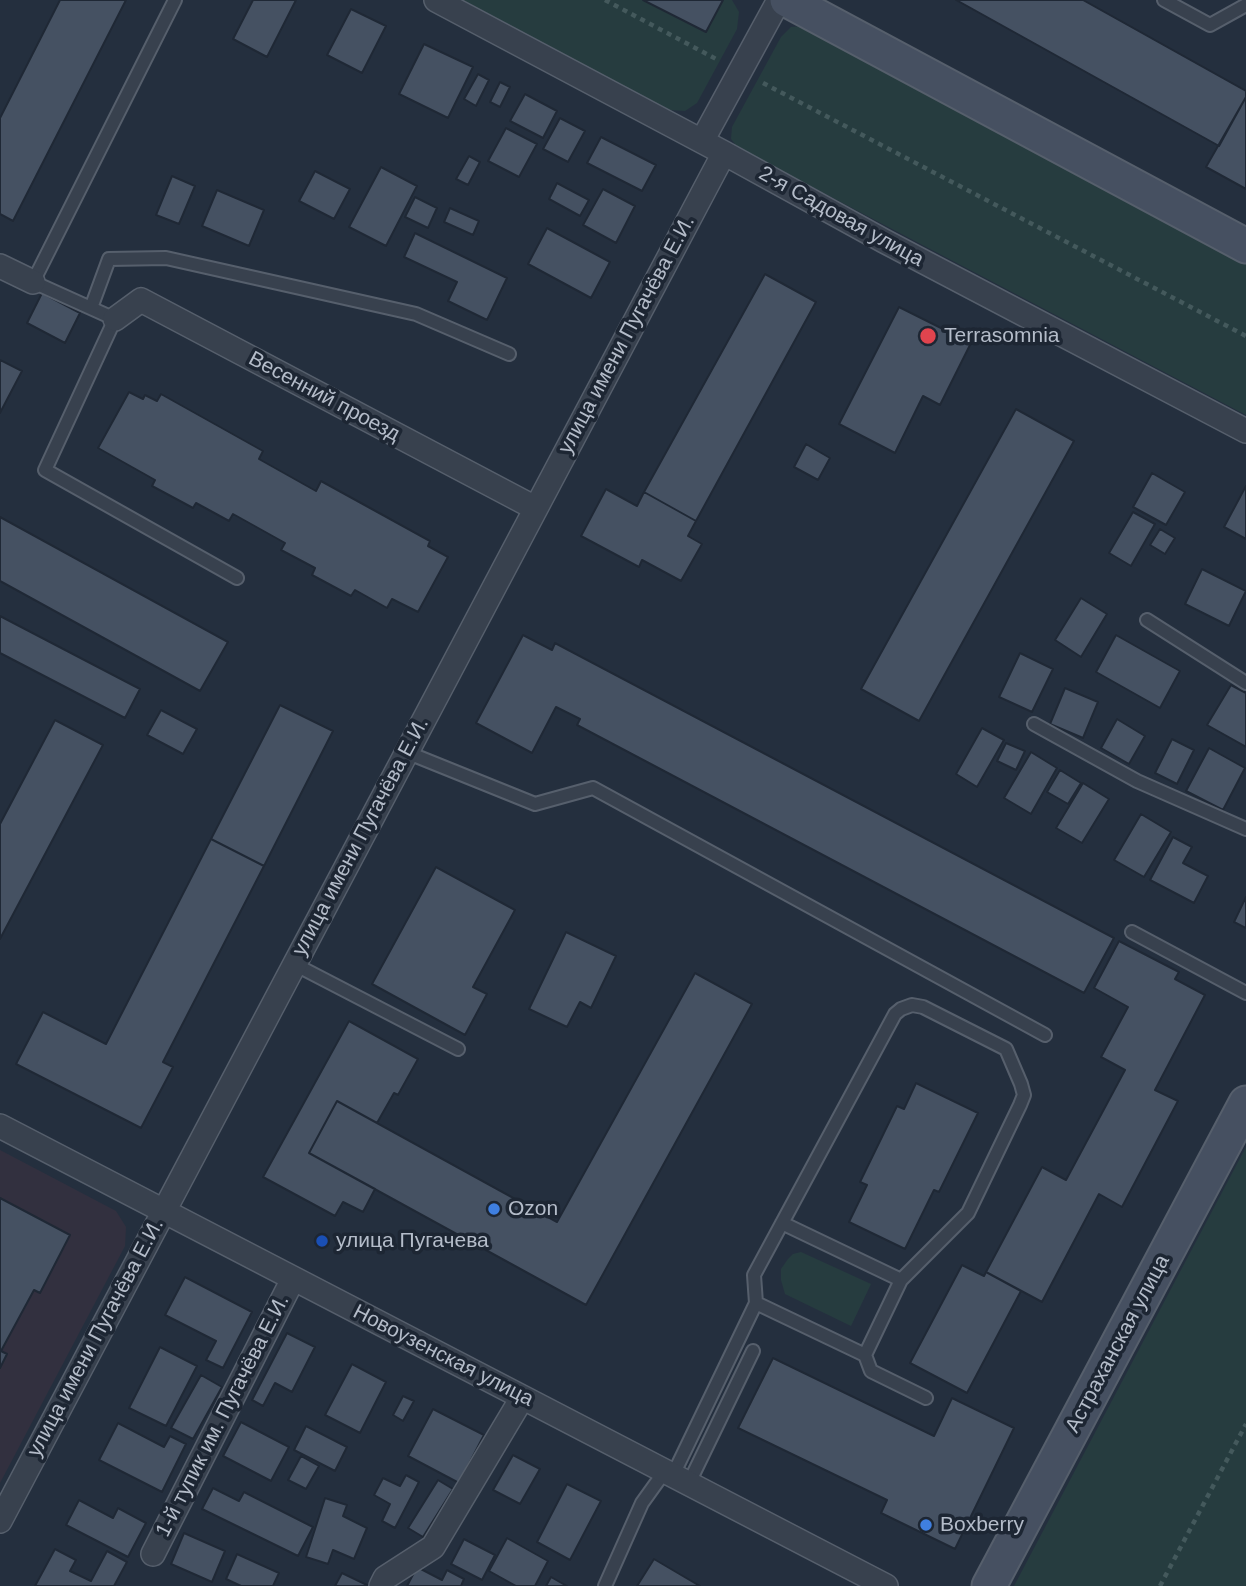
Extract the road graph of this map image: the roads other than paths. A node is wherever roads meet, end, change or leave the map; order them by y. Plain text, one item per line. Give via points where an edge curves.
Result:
1 (175, 0) edge
2 (436, 0) edge
3 (779, 0) edge
4 (787, 0) edge
5 (1164, 0) edge
6 (1246, 5) edge
7 (702, 141) junction
8 (724, 153) junction
9 (1246, 246) edge
10 (0, 267) edge
11 (33, 282) junction
12 (91, 308) junction
13 (115, 319) junction
14 (509, 354) dead end
15 (1246, 431) edge
16 (536, 508) junction
17 (237, 578) dead end
18 (1147, 620) dead end
19 (1246, 683) edge
20 (1034, 724) dead end
21 (406, 752) junction
22 (1246, 829) edge
23 (1132, 932) dead end
24 (294, 964) junction
25 (1246, 993) edge
26 (1045, 1035) dead end
27 (458, 1049) dead end
28 (1246, 1102) edge
29 (0, 1126) edge
30 (163, 1211) junction
31 (782, 1223) junction
32 (293, 1279) junction
33 (901, 1280) junction
34 (756, 1303) junction
35 (753, 1351) dead end
36 (864, 1355) junction
37 (522, 1398) junction
38 (926, 1398) dead end
39 (675, 1477) junction
40 (0, 1521) edge
41 (153, 1554) dead end
42 (381, 1586) edge
43 (605, 1586) edge
44 (886, 1586) edge
45 (989, 1586) edge

1 - 11 lane
2 - 7 street, 2-я Садовая улица
3 - 7 street
4 - 9 main road
5 - 6 lane via 1210,25
7 - 8 street, 2-я Садовая улица
8 - 15 street, 2-я Садовая улица
8 - 16 street, улица имени Пугачёва Е.И.
10 - 11 street
11 - 12 lane
12 - 13 lane
12 - 14 lane via 108,259 166,258 416,314
13 - 16 street, Весенний проезд via 141,300
13 - 17 lane via 45,470
16 - 21 street, улица имени Пугачёва Е.И.
18 - 19 lane
20 - 22 lane via 1137,780
21 - 24 street, улица имени Пугачёва Е.И.
21 - 26 lane via 535,804 593,788
23 - 25 lane
24 - 27 lane
24 - 30 street, улица имени Пугачёва Е.И.
28 - 45 main road, Астраханская улица
29 - 30 street, Новоузенская улица
30 - 32 street, Новоузенская улица
30 - 40 street, улица имени Пугачёва Е.И.
31 - 33 lane
31 - 33 lane via 895,1014 912,1005 923,1007 1006,1049 1024,1095 968,1213
31 - 34 lane via 754,1275
32 - 37 street, Новоузенская улица
32 - 41 street, 1-й тупик им. Пугачёва Е.И.
33 - 36 lane
34 - 36 lane
34 - 39 lane
35 - 39 lane
36 - 38 lane via 871,1371
37 - 39 street, Новоузенская улица
37 - 42 street via 433,1547 385,1578
39 - 43 lane via 642,1503
39 - 44 street, Новоузенская улица

